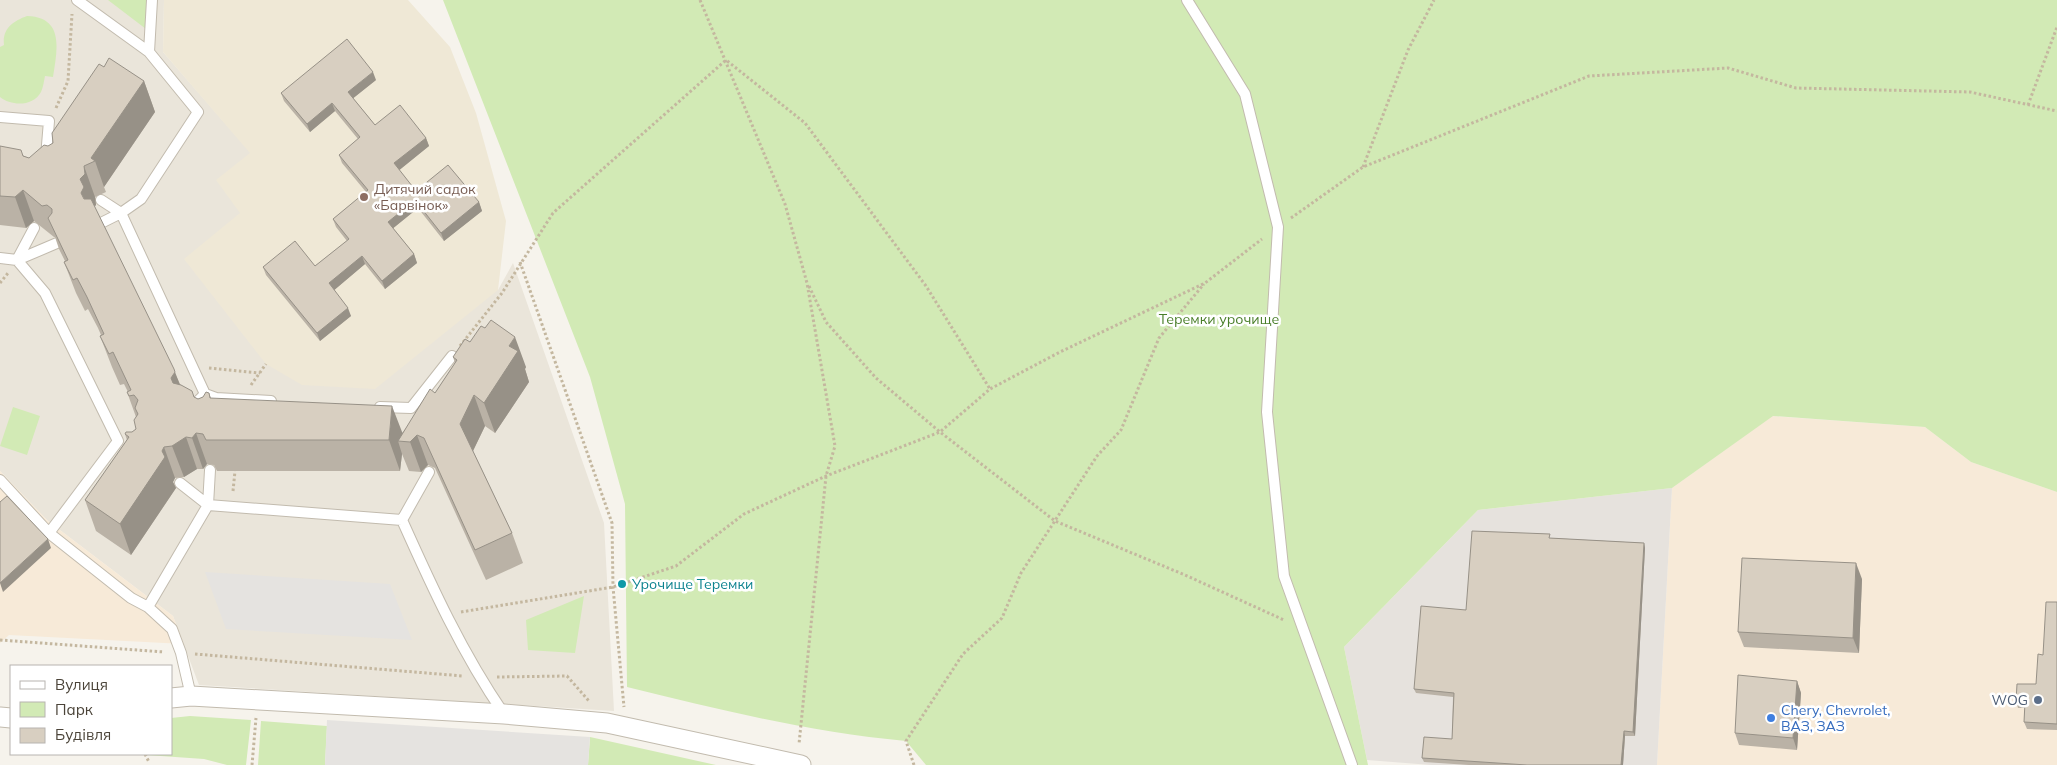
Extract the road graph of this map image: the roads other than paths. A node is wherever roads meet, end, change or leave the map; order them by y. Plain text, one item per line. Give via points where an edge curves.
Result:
1 (152, 0) edge
2 (1187, 0) edge
3 (75, 4) edge
4 (150, 52) junction
5 (0, 117) edge
6 (48, 152) junction
7 (55, 164) edge
8 (43, 167) edge
9 (101, 200) dead end
10 (121, 213) junction
11 (99, 224) edge
12 (34, 228) edge
13 (57, 243) edge
14 (0, 258) edge
15 (17, 260) junction
16 (452, 356) edge
17 (205, 394) junction
18 (278, 401) edge
19 (373, 406) edge
20 (190, 410) edge
21 (210, 470) edge
22 (429, 472) edge
23 (0, 480) edge
24 (180, 482) dead end
25 (208, 505) junction
26 (402, 520) junction
27 (49, 533) junction
28 (148, 607) junction
29 (191, 696) junction
30 (172, 698) edge
31 (504, 714) junction
32 (801, 765) edge
33 (1352, 765) edge

1 - 4 lane
2 - 33 lane via 1245,94 1278,227 1267,412 1284,576
3 - 4 lane
4 - 10 lane via 198,112 141,199
5 - 6 lane via 49,122
6 - 7 lane
6 - 8 lane
9 - 10 lane
10 - 11 lane
10 - 17 lane
12 - 15 lane
13 - 15 lane
14 - 15 lane
15 - 27 lane via 45,293 123,442
16 - 19 lane via 411,412
17 - 18 lane via 215,402
17 - 20 lane
21 - 25 lane
22 - 26 lane
23 - 27 lane
24 - 25 lane
25 - 26 lane
25 - 28 lane
26 - 31 lane via 445,614 479,678
27 - 28 lane via 131,598
28 - 29 lane via 172,629
29 - 30 street
29 - 31 street
31 - 32 street via 616,725

